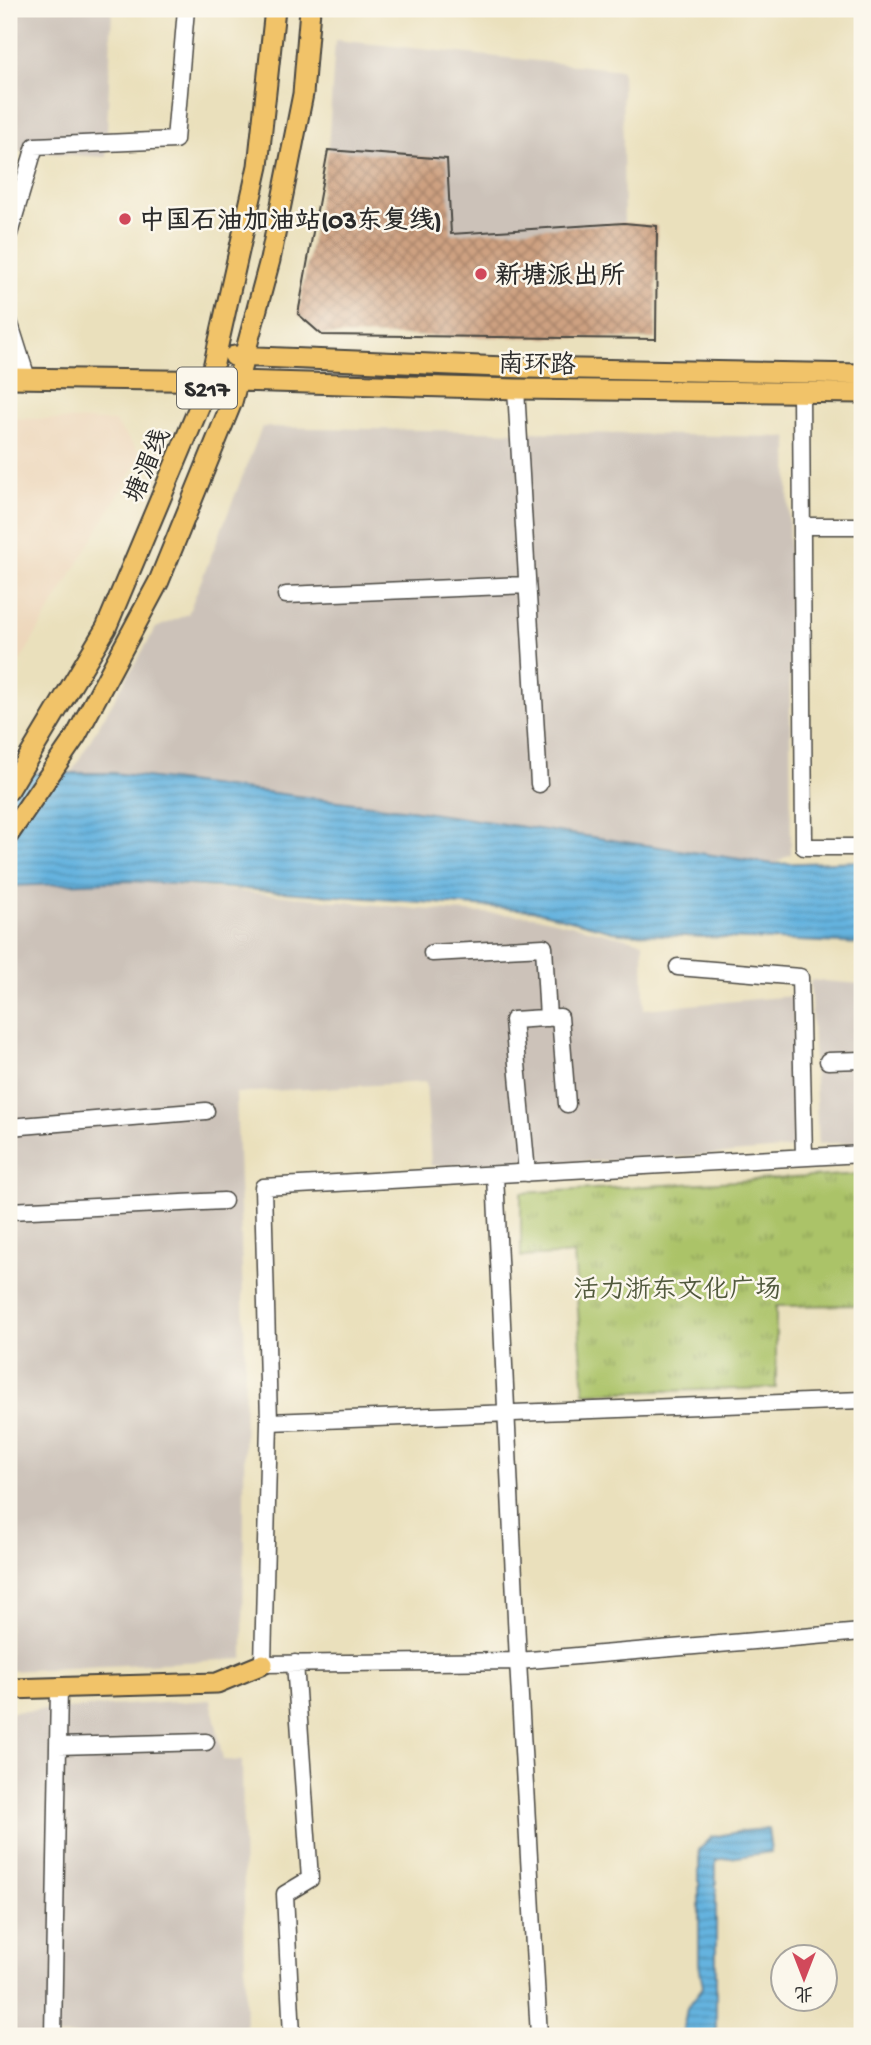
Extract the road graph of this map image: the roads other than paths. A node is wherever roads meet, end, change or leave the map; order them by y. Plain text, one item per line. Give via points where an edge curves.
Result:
1 (186, 9) edge
2 (275, 9) edge
3 (310, 9) edge
4 (9, 234) edge
5 (9, 321) edge
6 (217, 356) junction
7 (244, 356) junction
8 (862, 374) edge
9 (18, 378) edge
10 (210, 381) junction
11 (237, 381) junction
12 (516, 389) junction
13 (801, 392) junction
14 (862, 393) edge
15 (802, 526) junction
16 (862, 526) edge
17 (527, 585) junction
18 (286, 594) dead end
19 (539, 784) dead end
20 (9, 790) edge
21 (9, 834) edge
22 (862, 847) edge
23 (432, 953) dead end
24 (678, 967) dead end
25 (548, 1018) junction
26 (862, 1060) edge
27 (828, 1061) dead end
28 (567, 1104) dead end
29 (206, 1111) dead end
30 (9, 1127) edge
31 (862, 1154) edge
32 (804, 1157) junction
33 (527, 1173) junction
34 (495, 1175) junction
35 (224, 1201) dead end
36 (9, 1211) edge
37 (862, 1400) edge
38 (508, 1413) junction
39 (269, 1422) junction
40 (862, 1632) edge
41 (518, 1661) junction
42 (295, 1663) junction
43 (263, 1664) junction
44 (59, 1688) junction
45 (9, 1689) edge
46 (206, 1742) dead end
47 (58, 1746) junction
48 (53, 2036) edge
49 (292, 2036) edge
50 (539, 2036) edge

1 - 4 street via 175,141 35,146
2 - 6 main road, 塘湄线 / S217 via 258,166
3 - 7 main road, S217 via 303,94 270,260
5 - 9 street
6 - 7 main road, 南环路
6 - 10 main road, 塘湄线 / S217
7 - 8 main road, 南环路 via 527,368
7 - 11 main road, S217
9 - 10 main road, 南环路
10 - 11 main road, 南环路
10 - 20 main road, 塘湄线 / S217 via 106,628
11 - 12 main road, 南环路
11 - 21 main road, S217 via 159,581 76,736
12 - 13 main road, 南环路
12 - 17 street
13 - 14 main road, 南环路
13 - 15 street
15 - 16 street
15 - 22 street via 804,847
17 - 18 street
17 - 19 street
23 - 25 street via 544,947
24 - 32 street via 800,977
25 - 28 street via 560,1017
25 - 33 street via 513,1020
26 - 27 street
29 - 30 street
31 - 32 street
32 - 33 street
33 - 34 street
34 - 38 street
34 - 39 street via 263,1188
35 - 36 street
37 - 38 street
38 - 39 street
38 - 41 street
39 - 43 street
40 - 41 street
41 - 42 street
41 - 50 street
42 - 43 street
42 - 49 street via 310,1879 285,1894
43 - 44 main road via 217,1684
44 - 45 main road
44 - 47 street
46 - 47 street
47 - 48 street

